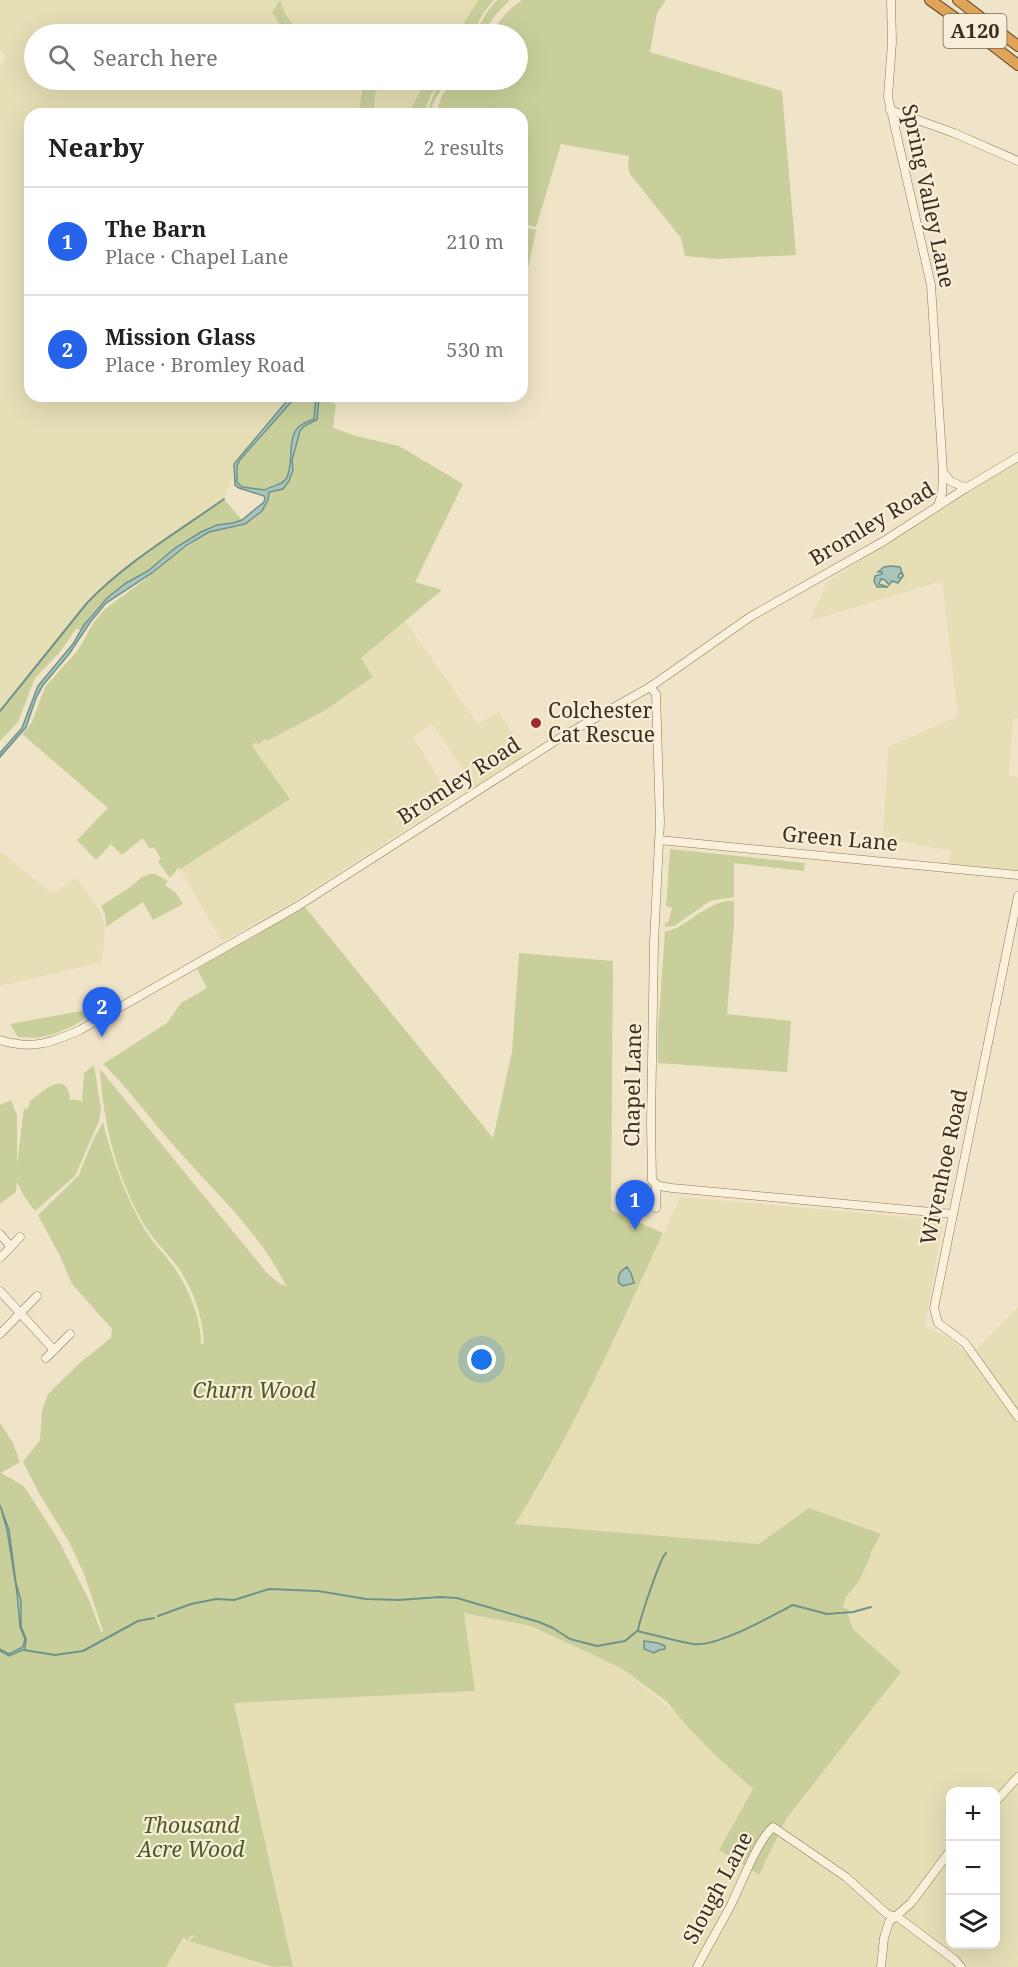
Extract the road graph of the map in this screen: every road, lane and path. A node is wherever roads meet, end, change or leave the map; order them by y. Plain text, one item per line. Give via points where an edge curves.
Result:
1 (891, 0) edge
2 (930, 0) edge
3 (958, 0) edge
4 (1018, 46) edge
5 (1018, 65) edge
6 (890, 110) junction
7 (1018, 161) edge
8 (1018, 457) edge
9 (943, 472) junction
10 (966, 488) junction
11 (938, 506) junction
12 (650, 687) junction
13 (659, 840) junction
14 (1018, 875) edge
15 (1018, 896) edge
16 (0, 1040) edge
17 (656, 1185) junction
18 (656, 1208) dead end
19 (953, 1214) junction
20 (0, 1234) edge
21 (20, 1238) dead end
22 (11, 1247) junction
23 (0, 1258) edge
24 (0, 1291) edge
25 (37, 1296) dead end
26 (20, 1313) junction
27 (0, 1334) edge
28 (70, 1334) dead end
29 (54, 1350) junction
30 (46, 1358) dead end
31 (1018, 1417) edge
32 (1018, 1777) edge
33 (1000, 1797) edge
34 (946, 1857) edge
35 (894, 1917) junction
36 (697, 1967) edge
37 (881, 1967) edge
38 (961, 1967) edge

1 - 6 street, Spring Valley Lane
2 - 5 highway, A120
3 - 4 highway, A120
6 - 7 street
6 - 9 street, Spring Valley Lane via 931,285
8 - 10 street, Bromley Road
9 - 10 street via 950,481
9 - 11 street, Spring Valley Lane
10 - 11 street, Bromley Road
11 - 12 street, Bromley Road via 750,617
12 - 13 street, Chapel Lane via 656,693
12 - 16 street, Bromley Road via 560,738 298,906 80,1030 37,1045
13 - 14 street, Green Lane
13 - 17 street, Chapel Lane via 650,1173
15 - 19 street, Wivenhoe Road
17 - 18 street, Chapel Lane
17 - 19 street
19 - 31 street, Wivenhoe Road via 935,1315 941,1327 975,1354
20 - 22 street
21 - 22 street
22 - 23 street
24 - 26 street
25 - 26 street
26 - 27 street
26 - 29 street
28 - 29 street
29 - 30 street
32 - 33 street
34 - 35 street
35 - 36 street, Slough Lane via 839,1872 773,1827
35 - 37 street via 886,1928
35 - 38 street

